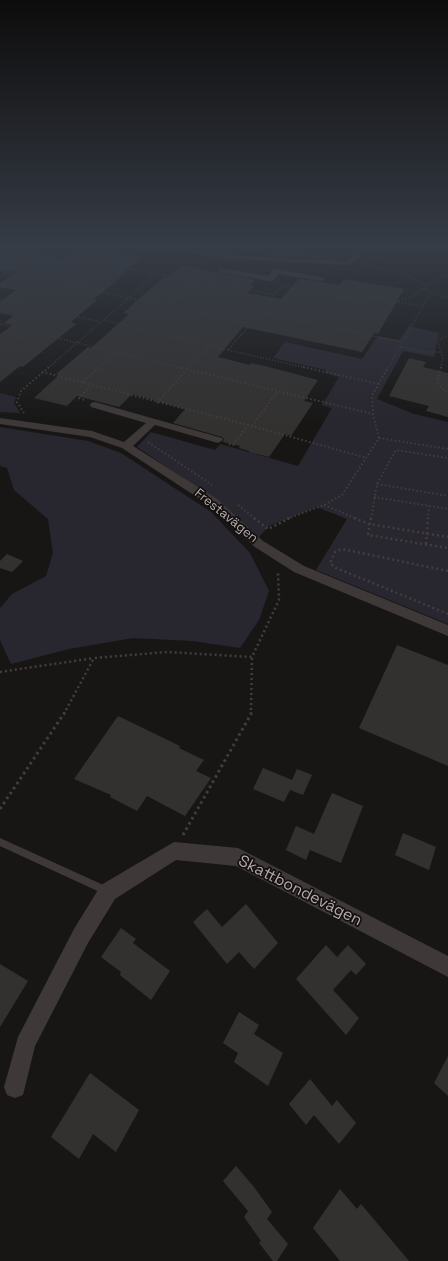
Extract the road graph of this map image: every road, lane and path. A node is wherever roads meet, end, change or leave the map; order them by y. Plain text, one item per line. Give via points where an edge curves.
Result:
1 (34, 307) edge
2 (118, 307) edge
3 (176, 307) edge
4 (265, 307) edge
5 (359, 307) edge
6 (422, 307) edge
7 (261, 312) junction
8 (104, 320) junction
9 (101, 322) junction
10 (250, 323) junction
11 (0, 324) edge
12 (28, 331) junction
13 (345, 331) junction
14 (448, 336) edge
15 (77, 342) junction
16 (402, 342) junction
17 (209, 345) junction
18 (400, 347) junction
19 (228, 350) junction
20 (117, 351) junction
21 (441, 352) junction
22 (0, 353) edge
23 (188, 368) junction
24 (42, 372) junction
25 (83, 382) junction
26 (379, 384) junction
27 (278, 391) junction
28 (448, 392) edge
29 (157, 403) junction
30 (95, 405) dead end
31 (167, 405) junction
32 (165, 409) dead end
33 (373, 414) junction
34 (18, 415) dead end
35 (0, 421) edge
36 (153, 422) junction
37 (248, 425) junction
38 (252, 426) junction
39 (137, 436) junction
40 (379, 438) junction
41 (218, 440) dead end
42 (233, 445) dead end
43 (126, 446) junction
44 (448, 449) edge
45 (367, 458) junction
46 (448, 458) edge
47 (377, 484) junction
48 (212, 485) dead end
49 (448, 496) edge
50 (374, 497) junction
51 (237, 505) dead end
52 (324, 505) junction
53 (429, 506) junction
54 (448, 508) edge
55 (370, 524) junction
56 (427, 534) junction
57 (448, 537) edge
58 (426, 544) junction
59 (448, 548) edge
60 (274, 568) dead end
61 (448, 571) edge
62 (448, 614) edge
63 (448, 631) edge
64 (94, 658) junction
65 (252, 658) junction
66 (0, 672) edge
67 (0, 809) edge
68 (0, 842) edge
69 (174, 851) junction
70 (108, 892) junction
71 (448, 968) edge
72 (15, 1088) dead end

1 - 9 path
2 - 8 path
3 - 10 path
4 - 7 path
5 - 13 path
6 - 16 path
7 - 10 path
7 - 13 path
8 - 9 path
8 - 17 path
9 - 15 path
10 - 19 path
11 - 12 path
12 - 15 path
12 - 22 path
13 - 16 path
14 - 21 path via 438,342
15 - 20 path
15 - 24 path
16 - 18 path
17 - 19 path
17 - 23 path
18 - 21 path
18 - 26 path
19 - 26 path
20 - 23 path
20 - 25 path
21 - 28 path via 443,358 437,382
23 - 27 path
23 - 29 path
24 - 25 path
24 - 34 path via 21,391 17,402 24,415
25 - 29 path
26 - 33 path via 372,396
27 - 33 path
27 - 38 path
29 - 31 path
30 - 36 street
31 - 32 path
31 - 37 path
33 - 40 path
35 - 43 street, Frestavägen via 92,434
36 - 39 street
36 - 41 street
37 - 38 path
37 - 42 path
38 - 45 path
39 - 43 street
39 - 48 path
40 - 44 path
40 - 45 path
43 - 63 street, Frestavägen via 213,502 260,544 299,569
45 - 52 path via 342,495
46 - 47 path via 396,450
47 - 49 path
47 - 50 path
50 - 53 path
50 - 55 path
51 - 52 path via 268,529
52 - 55 path
53 - 54 path
53 - 56 path
55 - 56 path
55 - 58 path via 368,535
56 - 57 path
56 - 58 path
58 - 59 path
60 - 65 path via 279,574 279,600
61 - 62 path via 342,549 335,552 330,563 336,568
64 - 65 path via 167,652
64 - 66 path
64 - 67 path via 72,702
65 - 69 path via 251,714
68 - 70 lane
69 - 70 street
69 - 71 street, Skattbondevägen via 238,857
70 - 72 street via 81,936 25,1044

